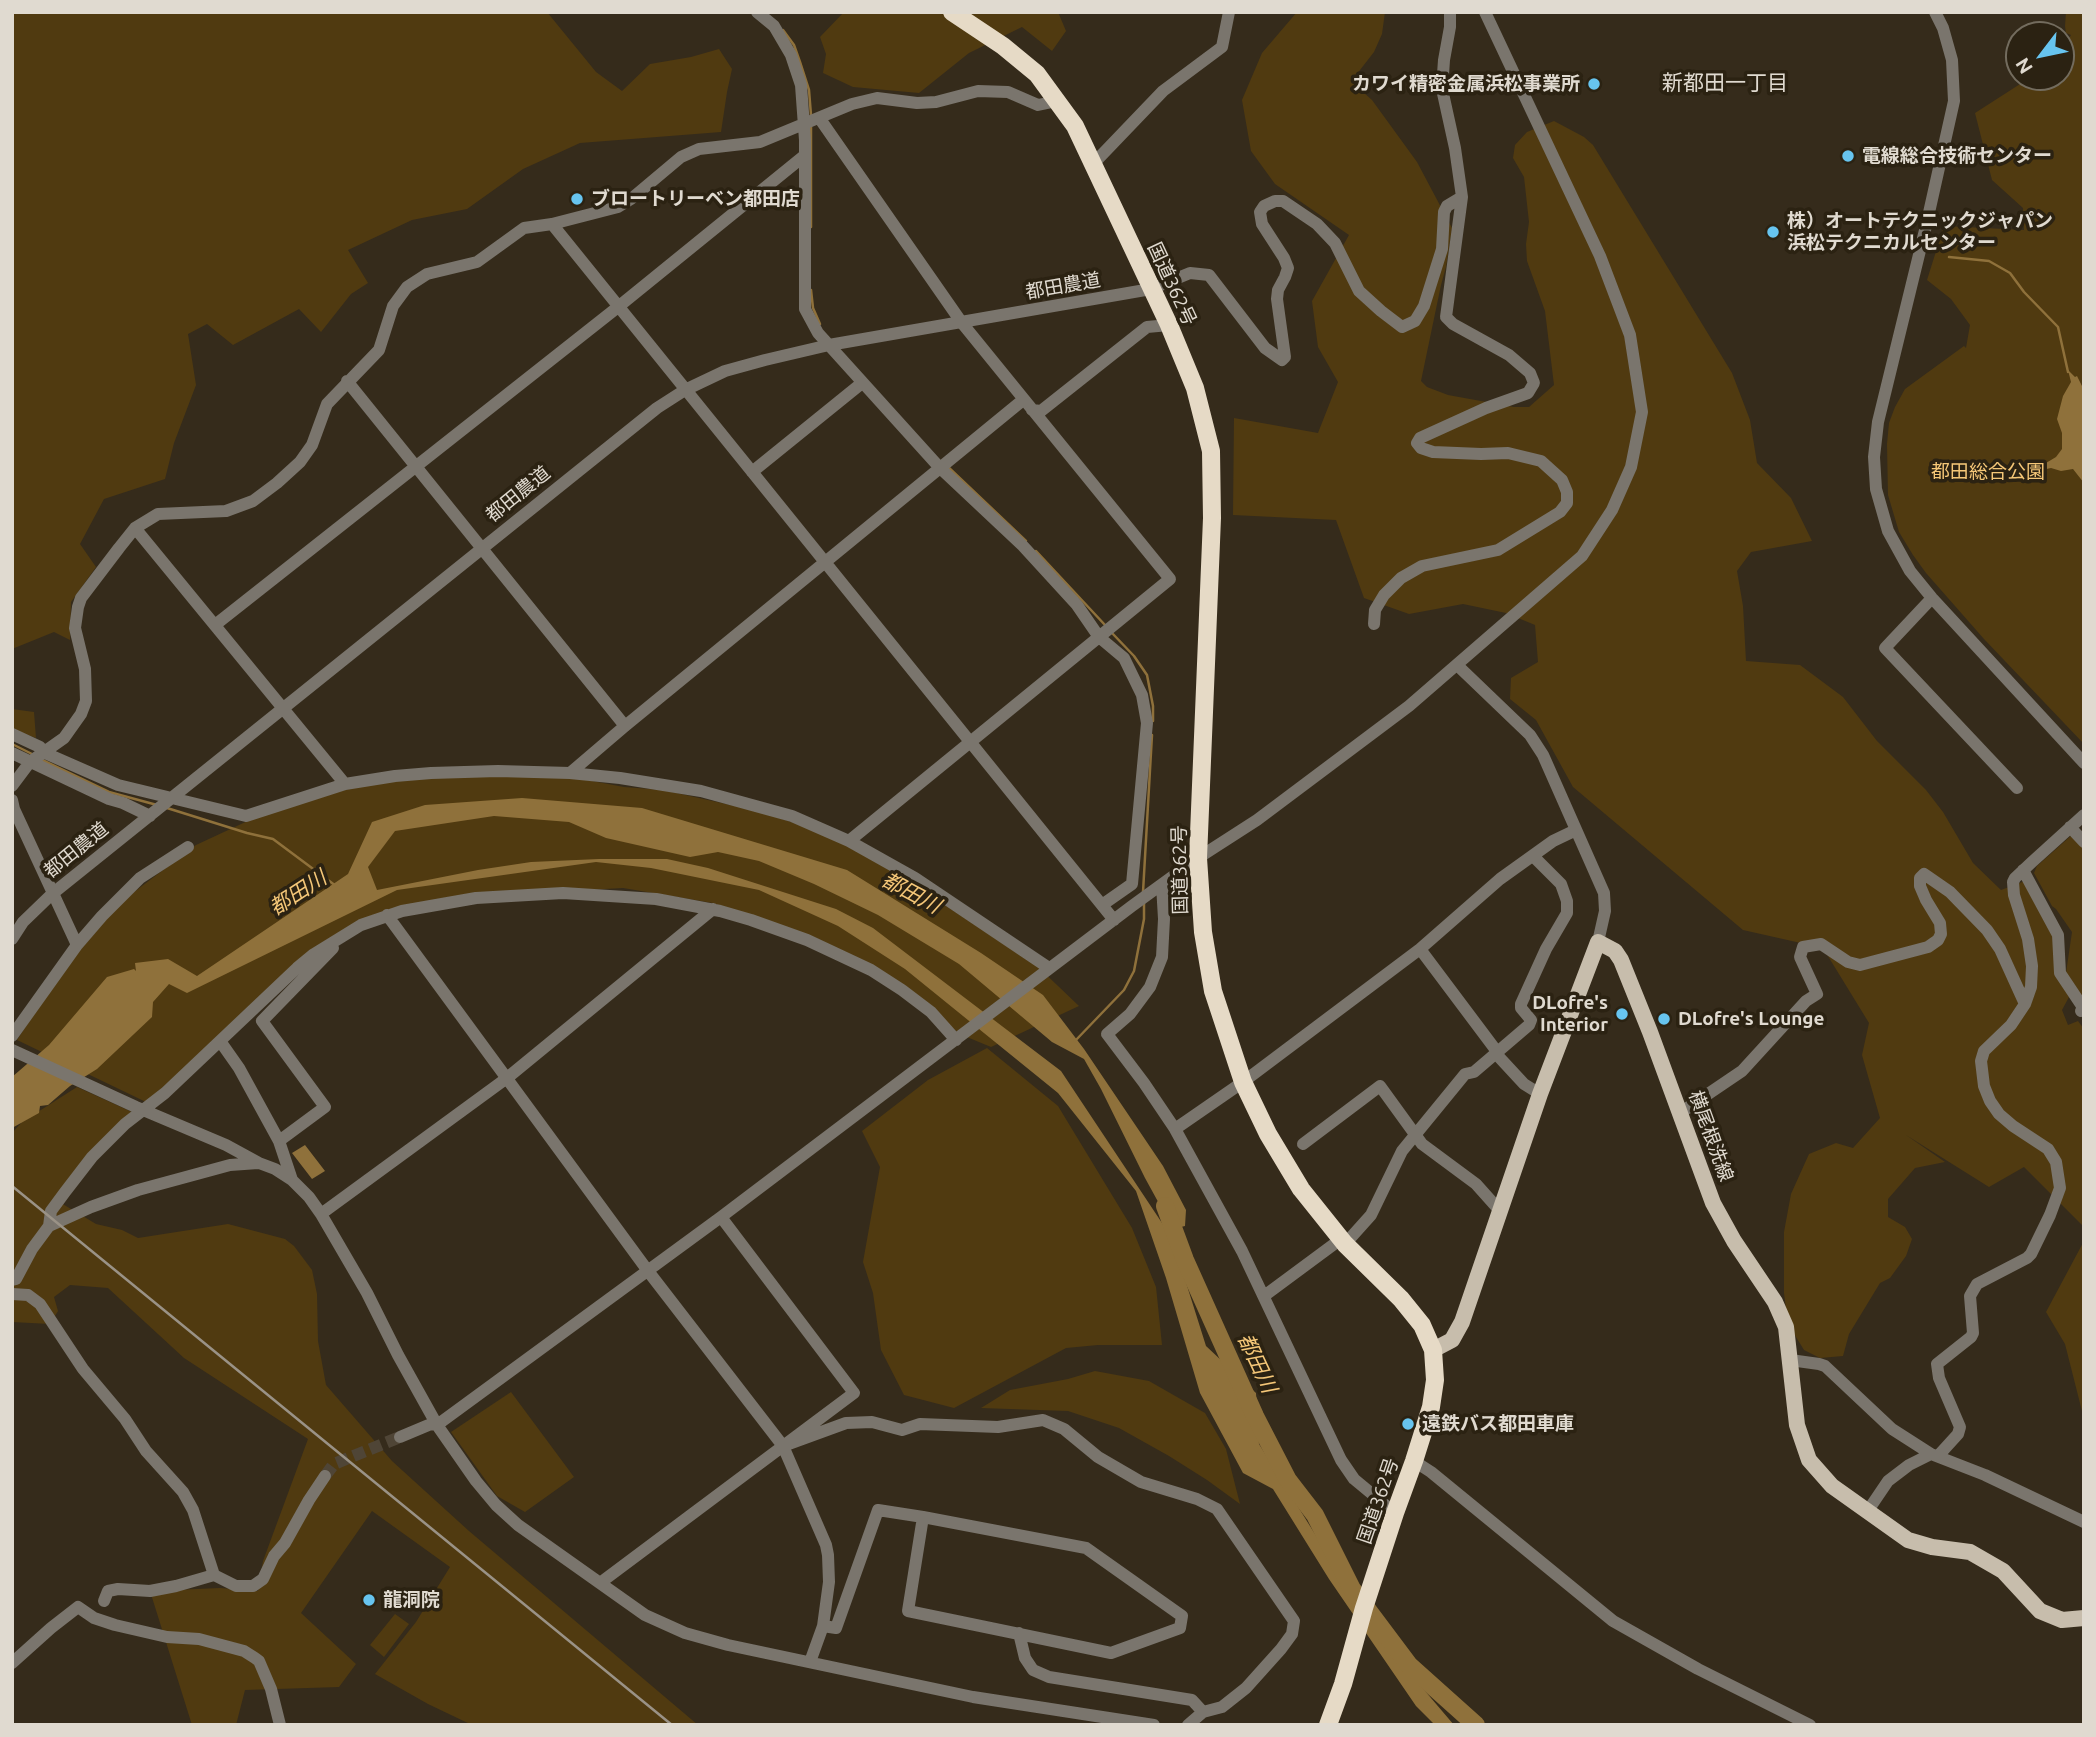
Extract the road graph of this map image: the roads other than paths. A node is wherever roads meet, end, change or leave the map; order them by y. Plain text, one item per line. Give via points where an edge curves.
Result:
1 (757, 12) edge
2 (952, 12) edge
3 (1229, 12) edge
4 (1450, 12) edge
5 (1485, 12) edge
6 (1935, 12) edge
7 (1057, 101) junction
8 (812, 122) junction
9 (804, 156) junction
10 (1094, 163) junction
11 (1462, 197) junction
12 (552, 223) junction
13 (1151, 289) junction
14 (618, 306) junction
15 (962, 323) junction
16 (1169, 325) junction
17 (829, 345) junction
18 (347, 382) junction
19 (862, 383) junction
20 (685, 390) junction
21 (1027, 405) junction
22 (944, 465) junction
23 (416, 467) junction
24 (752, 472) junction
25 (135, 528) junction
26 (482, 548) junction
27 (824, 562) junction
28 (1933, 598) junction
29 (1374, 624) dead end
30 (215, 625) junction
31 (1100, 636) junction
32 (1457, 665) junction
33 (283, 709) junction
34 (625, 726) junction
35 (12, 734) edge
36 (970, 741) junction
37 (12, 753) edge
38 (38, 758) junction
39 (2084, 763) edge
40 (570, 773) junction
41 (345, 785) junction
42 (12, 786) edge
43 (2017, 788) dead end
44 (12, 800) edge
45 (170, 800) junction
46 (153, 814) junction
47 (2084, 815) edge
48 (2070, 827) junction
49 (1576, 830) junction
50 (849, 841) junction
51 (2084, 842) edge
52 (188, 846) dead end
53 (1533, 856) junction
54 (1198, 858) junction
55 (2023, 870) junction
56 (1158, 889) junction
57 (52, 894) junction
58 (1102, 905) junction
59 (713, 909) junction
60 (387, 915) junction
61 (1114, 920) junction
62 (349, 931) junction
63 (12, 939) edge
64 (1598, 942) junction
65 (77, 945) junction
66 (1420, 948) junction
67 (1046, 971) junction
68 (2025, 1004) junction
69 (2081, 1011) dead end
70 (12, 1036) edge
71 (956, 1040) junction
72 (220, 1041) junction
73 (12, 1050) edge
74 (1498, 1053) junction
75 (507, 1078) junction
76 (1243, 1082) junction
77 (1540, 1094) junction
78 (140, 1108) junction
79 (1680, 1113) junction
80 (1175, 1129) junction
81 (1415, 1135) junction
82 (279, 1141) junction
83 (1303, 1144) dead end
84 (259, 1163) junction
85 (292, 1180) junction
86 (1501, 1212) junction
87 (321, 1214) junction
88 (721, 1217) junction
89 (49, 1226) junction
90 (1343, 1242) junction
91 (648, 1271) junction
92 (12, 1280) edge
93 (12, 1294) edge
94 (1264, 1296) junction
95 (1433, 1350) junction
96 (1790, 1360) junction
97 (437, 1424) junction
98 (400, 1437) tunnel mouth
99 (783, 1446) junction
100 (1935, 1455) junction
101 (1415, 1461) junction
102 (325, 1476) tunnel mouth
103 (1867, 1512) junction
104 (1395, 1513) junction
105 (923, 1517) junction
106 (2084, 1522) edge
107 (214, 1575) junction
108 (600, 1584) junction
109 (104, 1601) dead end
110 (2084, 1618) edge
111 (823, 1626) junction
112 (1019, 1633) junction
113 (810, 1662) junction
114 (12, 1663) edge
115 (1203, 1712) junction
116 (280, 1725) edge
117 (1154, 1725) edge
118 (1188, 1725) edge
119 (1328, 1725) edge
120 (1810, 1725) edge

1 - 8 street via 774,26 791,55
2 - 7 highway, 国道362号 via 1037,74
3 - 10 street via 1222,47 1163,91
4 - 11 street via 1442,89
5 - 32 street via 1600,256 1630,335 1642,412 1631,467 1612,510 1582,556
6 - 28 street via 1952,60 1954,101 1881,409 1874,457 1876,489 1888,531 1910,571
7 - 8 street via 1038,105 1008,92 978,91 936,102 877,98
7 - 10 highway, 国道362号
8 - 9 street
8 - 12 street via 760,142 699,149 681,157 618,207
8 - 15 street
9 - 14 street
9 - 17 street via 805,309
10 - 13 highway, 国道362号
11 - 13 street, 都田農道 via 1444,212 1442,249 1427,296 1415,321 1406,326 1393,321 1359,290 1328,234 1283,201 1264,206 1260,212 1287,268 1277,299 1282,360 1265,348 1209,275 1190,273
11 - 29 street via 1447,317 1509,355 1530,373 1534,383 1528,393 1486,408 1417,443 1433,452 1508,453 1541,461 1562,480 1567,503 1498,550 1422,566 1401,578 1375,610
12 - 14 street
12 - 18 street via 524,228 477,262 427,274 407,287 393,306 379,350
13 - 15 street, 都田農道
13 - 16 highway, 国道362号
14 - 20 street
14 - 23 street
15 - 17 street, 都田農道
15 - 21 street
16 - 21 street via 1147,327 1041,411
16 - 54 highway, 国道362号 via 1195,388 1211,451 1213,518
17 - 19 street
17 - 20 street, 都田農道 via 725,371
18 - 23 street
18 - 25 street via 327,404 312,445 300,462 253,501 226,511 158,514
19 - 22 street
19 - 24 street
20 - 24 street
20 - 26 street, 都田農道
21 - 22 street
21 - 31 street via 1170,579
22 - 27 street
22 - 31 street via 1077,605
23 - 26 street
23 - 30 street
24 - 27 street
25 - 30 street
25 - 38 street via 81,598 75,628 85,669 86,701 74,727
26 - 33 street, 都田農道
26 - 34 street
27 - 34 street
27 - 36 street
28 - 39 street
28 - 43 street via 1885,648
30 - 33 street
31 - 36 street
31 - 58 street via 1124,658 1133,674 1147,723 1132,884
32 - 49 street via 1530,735
32 - 54 street via 1268,812
33 - 41 street
33 - 45 street, 都田農道
34 - 40 street
35 - 38 street via 40,747
36 - 50 street
36 - 58 street
37 - 38 street
38 - 42 street
38 - 45 street
38 - 46 street via 109,799
40 - 41 street via 431,774
40 - 50 street via 736,799 792,816
41 - 45 street via 246,816
44 - 57 street
45 - 46 street, 都田農道
46 - 57 street, 都田農道
47 - 48 street
48 - 51 street
48 - 55 street
49 - 53 street
49 - 64 street via 1604,893
50 - 67 street via 915,878
52 - 65 street via 140,878
53 - 66 street via 1500,878
53 - 74 street via 1561,884 1567,913 1521,1004 1531,1020 1529,1025
54 - 56 street
54 - 76 highway, 国道362号 via 1213,991
55 - 68 street via 2012,887 2032,966
55 - 69 street via 2058,935 2060,973 2084,1009
56 - 61 street
56 - 80 street via 1164,919 1162,957 1150,987 1107,1034
57 - 63 street, 都田農道
57 - 65 street
58 - 61 street
59 - 60 street via 656,899 563,893 476,898
59 - 71 street via 780,929 870,970 931,1013
59 - 75 street
60 - 62 street
60 - 75 street
61 - 67 street
62 - 72 street via 297,968
62 - 82 street via 262,1021 325,1107
64 - 77 main road
64 - 79 main road, 横尾根洗線 via 1621,960
65 - 70 street
66 - 74 street
66 - 76 street
67 - 71 street
68 - 79 street via 1987,930 1950,892 1924,874 1920,886 1940,923 1938,940 1860,965 1821,944 1803,947 1800,957 1817,993 1742,1071
68 - 100 street via 1984,1051 1982,1073 1999,1114 2054,1157 2060,1188 2031,1254 1977,1284 1970,1296 1973,1333 1937,1364 1960,1427
71 - 88 street
72 - 78 street
72 - 82 street
73 - 78 street
74 - 77 street via 1524,1084
74 - 81 street via 1465,1074
75 - 87 street
75 - 91 street
76 - 80 street
76 - 90 highway, 国道362号 via 1301,1189
77 - 86 main road
78 - 84 street
78 - 89 street via 92,1157 51,1211
79 - 96 main road, 横尾根洗線 via 1713,1203 1775,1302 1786,1327
80 - 94 street
81 - 83 street via 1380,1086
81 - 86 street via 1476,1184
81 - 90 street via 1402,1151 1371,1215
82 - 85 street
84 - 85 street
84 - 89 street via 230,1165 138,1190
85 - 87 street
86 - 95 main road via 1462,1322 1452,1340
87 - 97 street
88 - 91 street
88 - 99 street via 854,1393
89 - 92 street
90 - 94 street
90 - 95 highway, 国道362号 via 1401,1299 1422,1325
91 - 97 street
91 - 99 street
93 - 107 street via 28,1295 40,1304 83,1369 183,1492
94 - 104 street via 1341,1460 1354,1479
95 - 101 highway, 国道362号 via 1431,1407
96 - 100 street via 1825,1366 1892,1429
96 - 103 main road, 横尾根洗線 via 1797,1424 1809,1460 1832,1486
97 - 98 street
97 - 108 street via 496,1505
99 - 108 street
99 - 111 street via 826,1545 829,1581
99 - 115 street via 846,1423 872,1422 902,1430 920,1424 998,1427 1043,1420 1064,1429 1097,1457 1141,1482 1217,1509 1294,1621 1292,1634 1245,1688 1222,1707
100 - 103 street via 1909,1465 1888,1481
100 - 106 street
101 - 104 highway, 国道362号
101 - 120 street via 1612,1621
102 - 107 street via 263,1579 253,1586 236,1586
103 - 110 main road, 横尾根洗線 via 1908,1540 1970,1552 2003,1571 2040,1611 2062,1620
104 - 119 highway, 国道362号
105 - 111 street via 878,1510 836,1628
105 - 112 street via 908,1611
105 - 112 street via 1086,1548 1182,1616 1180,1628 1111,1653
107 - 109 street via 150,1591 108,1591
108 - 113 street via 645,1615 684,1633
111 - 113 street
112 - 115 street via 1033,1670 1049,1677 1192,1700
113 - 117 street via 973,1698
114 - 116 street via 78,1607 115,1625 244,1651 259,1661
115 - 118 street

